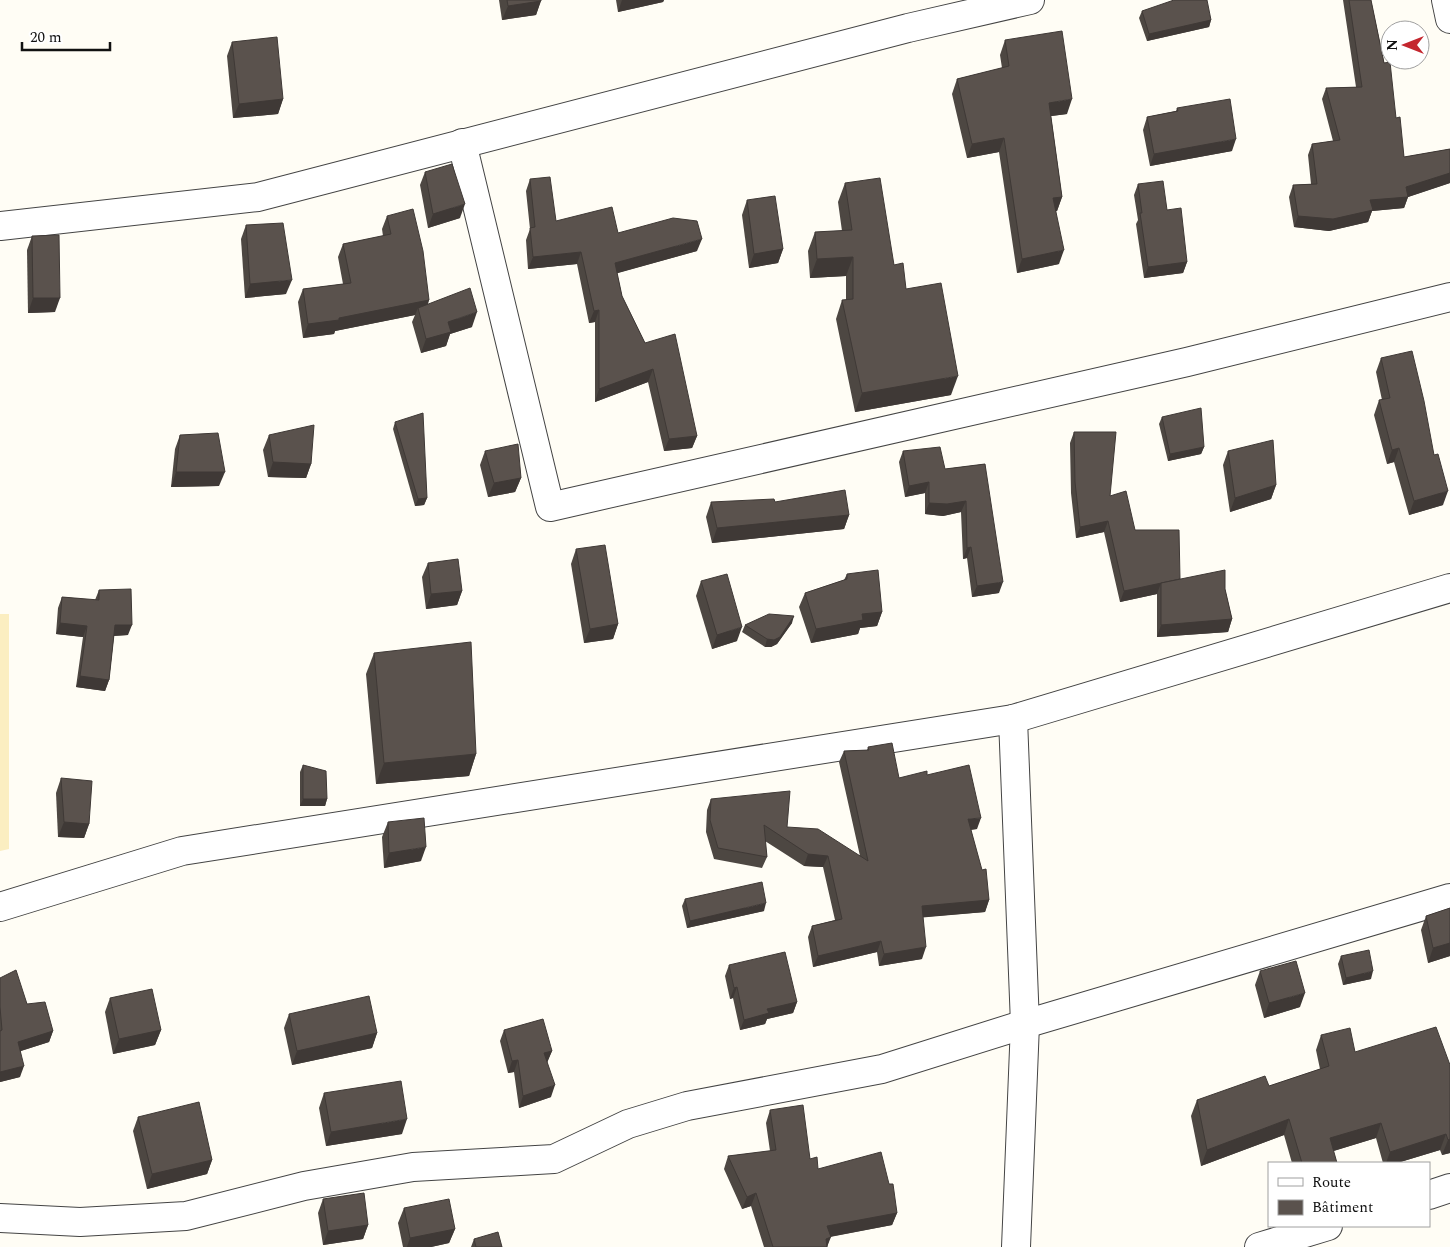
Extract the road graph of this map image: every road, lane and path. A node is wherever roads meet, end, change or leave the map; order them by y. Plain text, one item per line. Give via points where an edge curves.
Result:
1 (1030, 0) edge
2 (1446, 0) edge
3 (1450, 19) edge
4 (462, 143) junction
5 (0, 226) edge
6 (1450, 297) edge
7 (1450, 588) edge
8 (1012, 719) junction
9 (1450, 898) edge
10 (0, 907) edge
11 (1025, 1024) junction
12 (1450, 1188) edge
13 (1430, 1195) edge
14 (0, 1218) edge
15 (1325, 1227) edge
16 (1016, 1247) edge
17 (1259, 1247) edge

1 - 4 street via 908,28
2 - 3 street
4 - 5 street via 258,197
4 - 6 street via 550,507 1177,365
7 - 8 street
8 - 10 street via 182,851
8 - 11 street
9 - 11 street
11 - 14 street via 882,1069 687,1106 628,1124 554,1159 413,1167 304,1186 186,1216 80,1222
11 - 16 street
12 - 13 street
15 - 17 street

